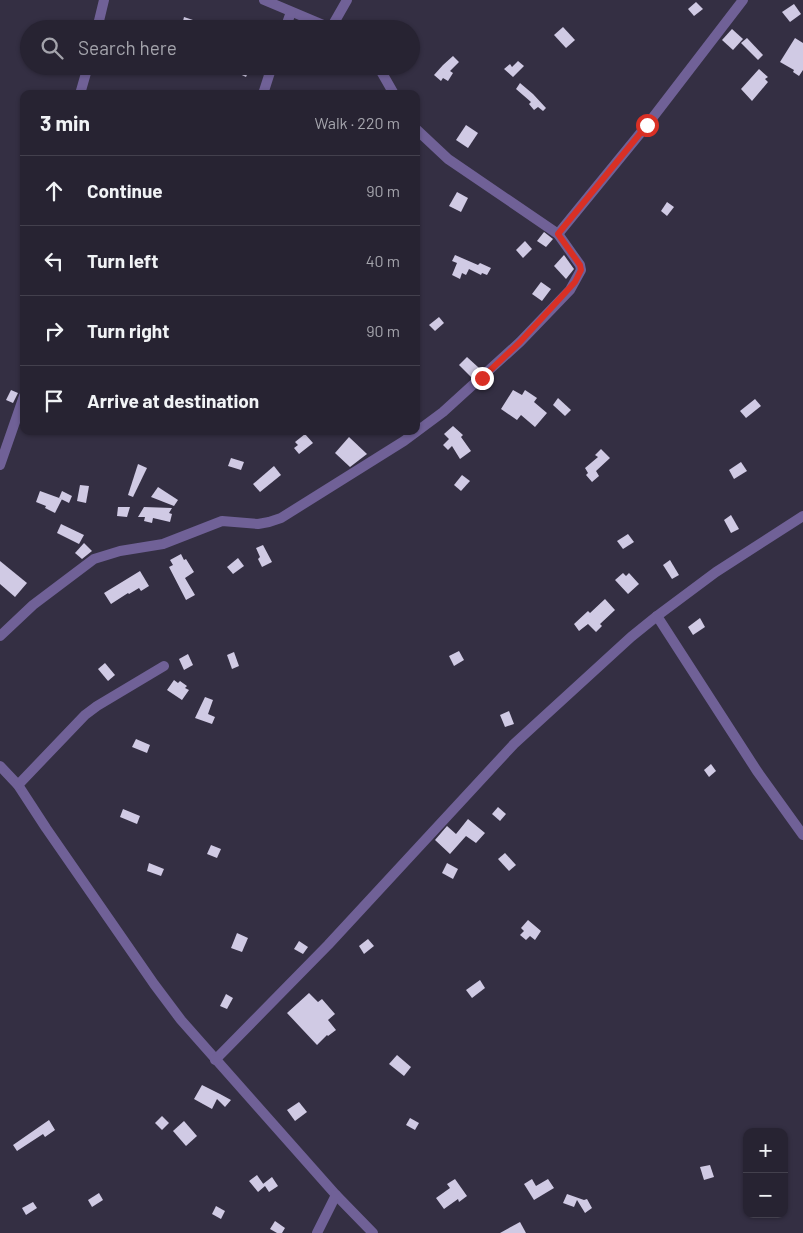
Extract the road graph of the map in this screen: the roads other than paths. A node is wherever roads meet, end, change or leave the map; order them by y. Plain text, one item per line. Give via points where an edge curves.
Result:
1 (104, 0) edge
2 (264, 0) edge
3 (347, 0) edge
4 (744, 0) edge
5 (291, 12) junction
6 (99, 20) edge
7 (288, 20) edge
8 (312, 20) edge
9 (336, 20) edge
10 (85, 75) edge
11 (269, 75) edge
12 (383, 75) edge
13 (81, 90) edge
14 (264, 90) edge
15 (392, 90) edge
16 (420, 133) edge
17 (558, 234) junction
18 (20, 408) edge
19 (420, 429) edge
20 (412, 435) edge
21 (0, 465) edge
22 (803, 516) edge
23 (656, 616) junction
24 (0, 636) edge
25 (164, 666) dead end
26 (0, 766) edge
27 (18, 785) junction
28 (803, 835) edge
29 (216, 1060) junction
30 (336, 1195) junction
31 (317, 1233) edge
32 (373, 1233) edge

1 - 6 street
2 - 5 street
3 - 9 street
4 - 17 street
5 - 7 street
5 - 8 street
10 - 13 street
11 - 14 street
12 - 15 street
16 - 17 street via 448,159
17 - 19 street via 580,265 581,270 570,290 482,378
18 - 21 street
20 - 24 street via 281,518 258,524 222,521 163,544 94,558 33,604
22 - 23 street via 716,572
23 - 28 street
23 - 29 street via 514,744 328,945
25 - 27 street via 96,706
26 - 27 street
27 - 29 street via 154,984
29 - 30 street
30 - 31 street
30 - 32 street

